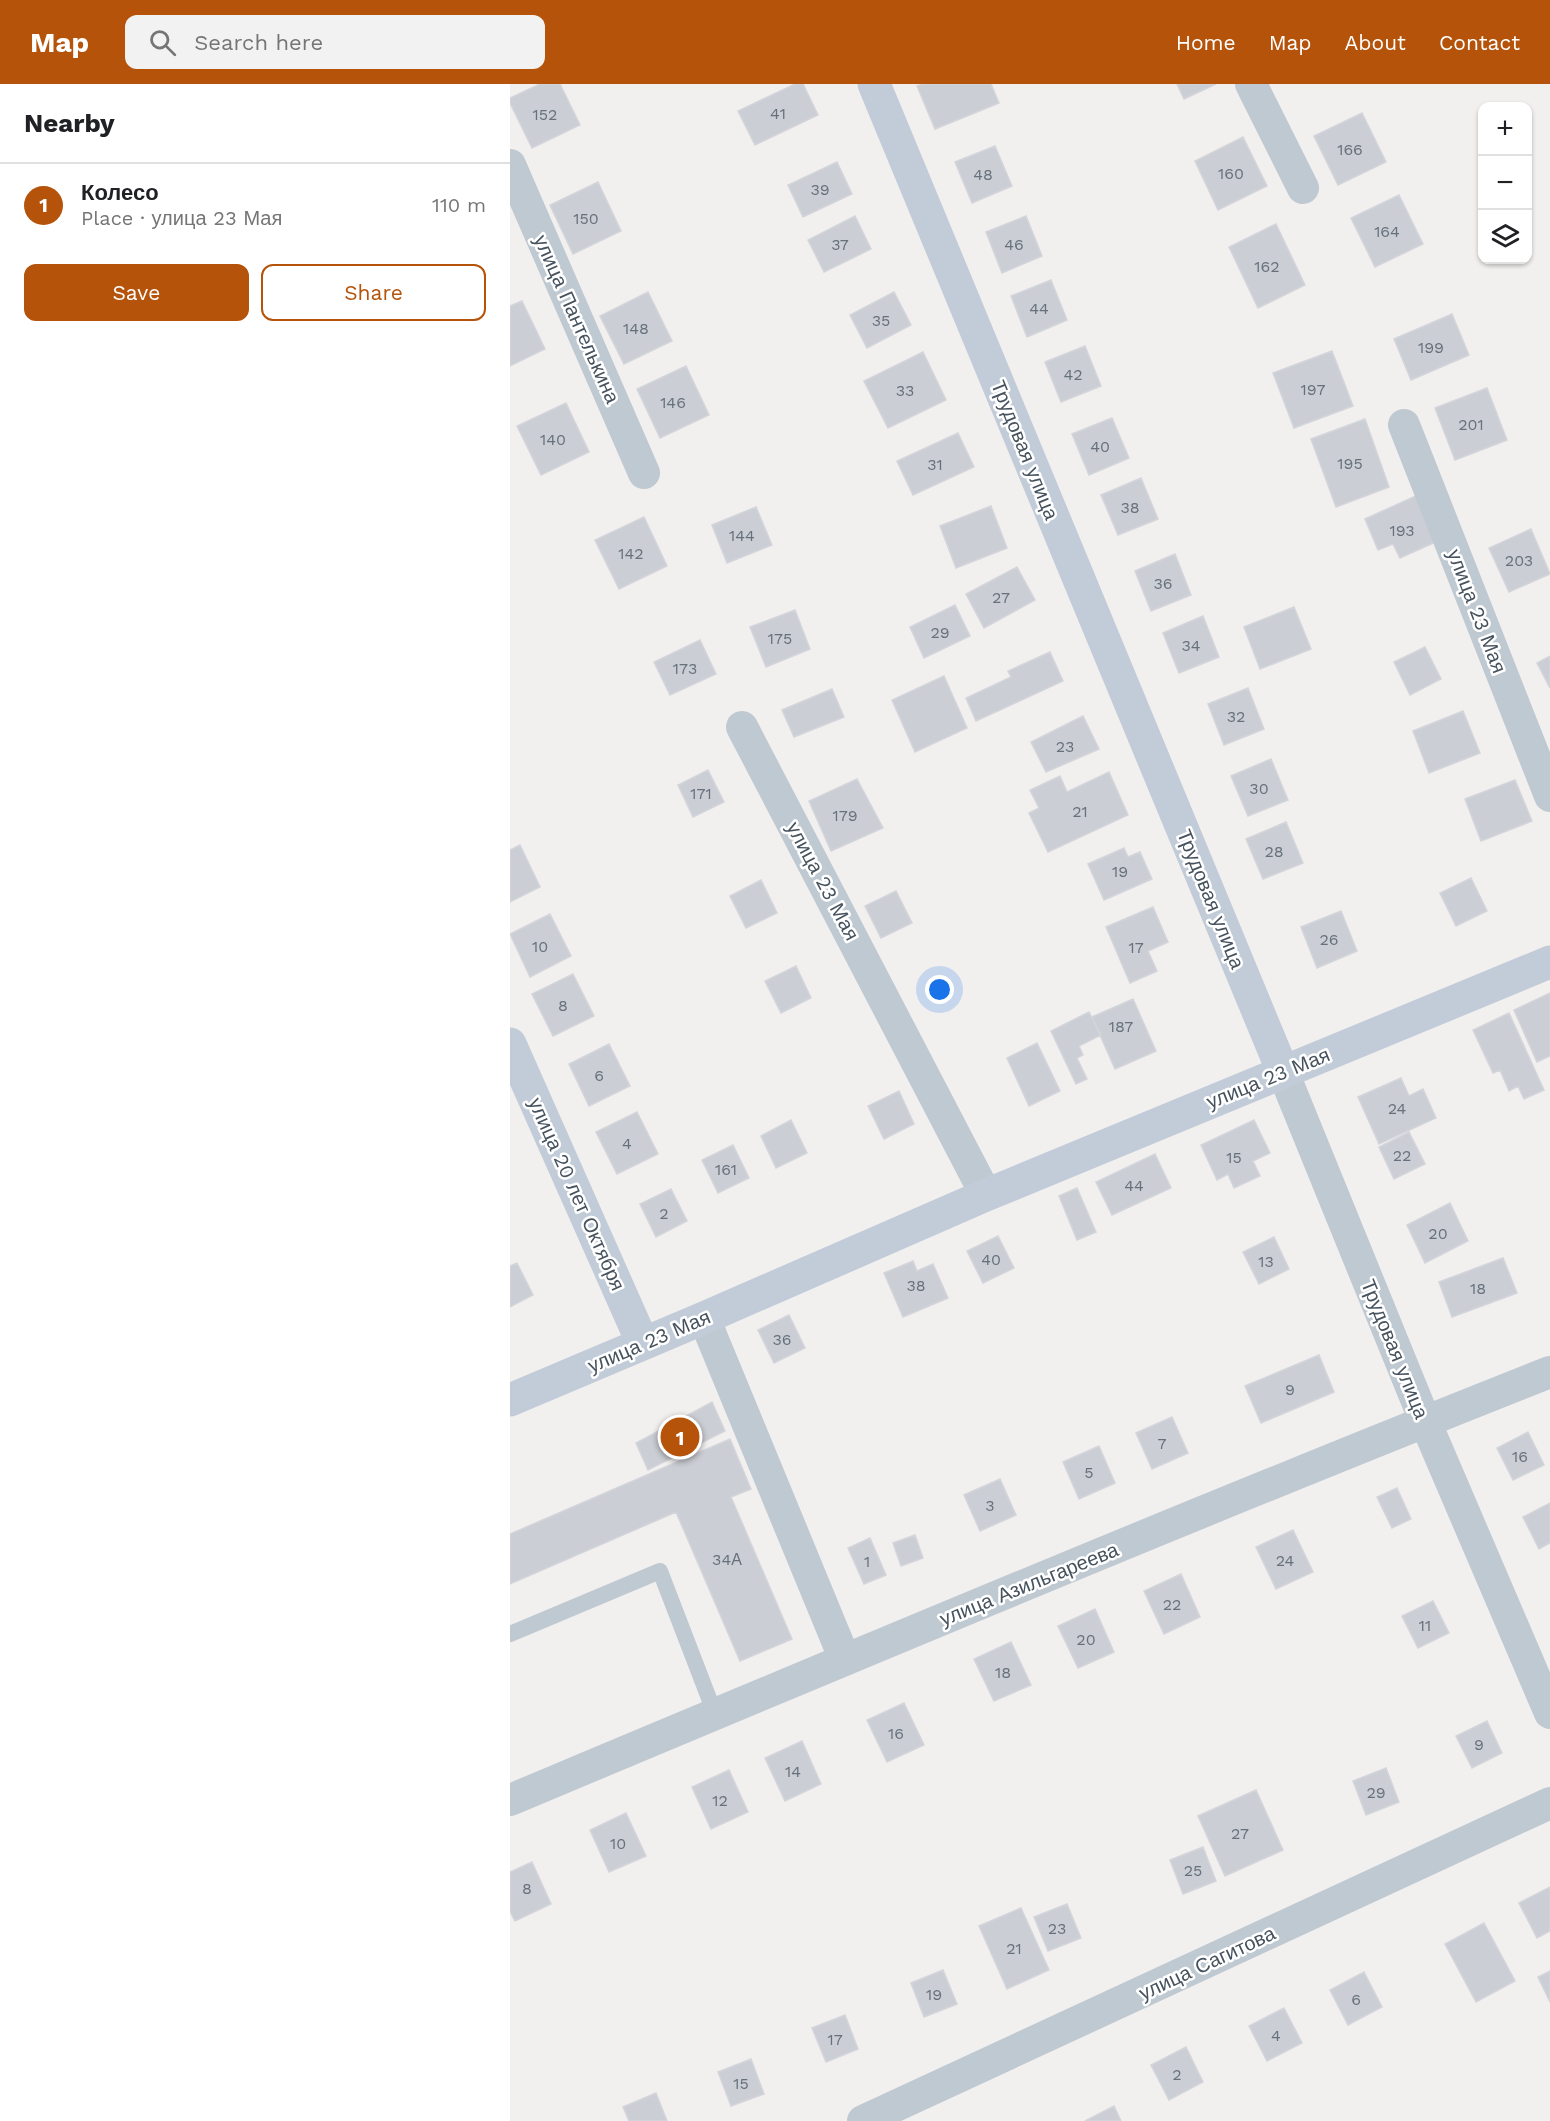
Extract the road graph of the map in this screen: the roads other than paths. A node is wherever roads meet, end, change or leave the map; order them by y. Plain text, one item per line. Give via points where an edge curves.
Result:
1 (874, 84) edge
2 (1251, 84) edge
3 (510, 165) edge
4 (1303, 188) dead end
5 (1404, 425) dead end
6 (644, 473) dead end
7 (742, 727) dead end
8 (1550, 796) edge
9 (1550, 962) edge
10 (510, 1044) edge
11 (1283, 1072) junction
12 (986, 1195) junction
13 (704, 1318) junction
14 (643, 1344) junction
15 (1550, 1371) edge
16 (510, 1400) edge
17 (1425, 1421) junction
18 (510, 1634) edge
19 (845, 1660) junction
20 (1550, 1713) edge
21 (715, 1714) junction
22 (510, 1800) edge
23 (1550, 1803) edge
24 (880, 2118) edge

1 - 11 main road, Трудовая улица
2 - 4 street
3 - 6 street, улица Пантелькина
5 - 8 street, улица 23 Мая
7 - 12 street, улица 23 Мая
9 - 11 main road, улица 23 Мая
10 - 14 main road, улица 20 лет Октября
11 - 12 main road, улица 23 Мая
11 - 17 street, Трудовая улица
12 - 13 main road, улица 23 Мая
13 - 14 main road, улица 23 Мая
13 - 19 street
14 - 16 main road, улица 23 Мая
15 - 17 street, улица Азильгареева
17 - 19 street, улица Азильгареева
17 - 20 street, Трудовая улица
18 - 21 lane via 660,1571
19 - 21 street, улица Азильгареева
21 - 22 street, улица Азильгареева
23 - 24 street, улица Сагитова

